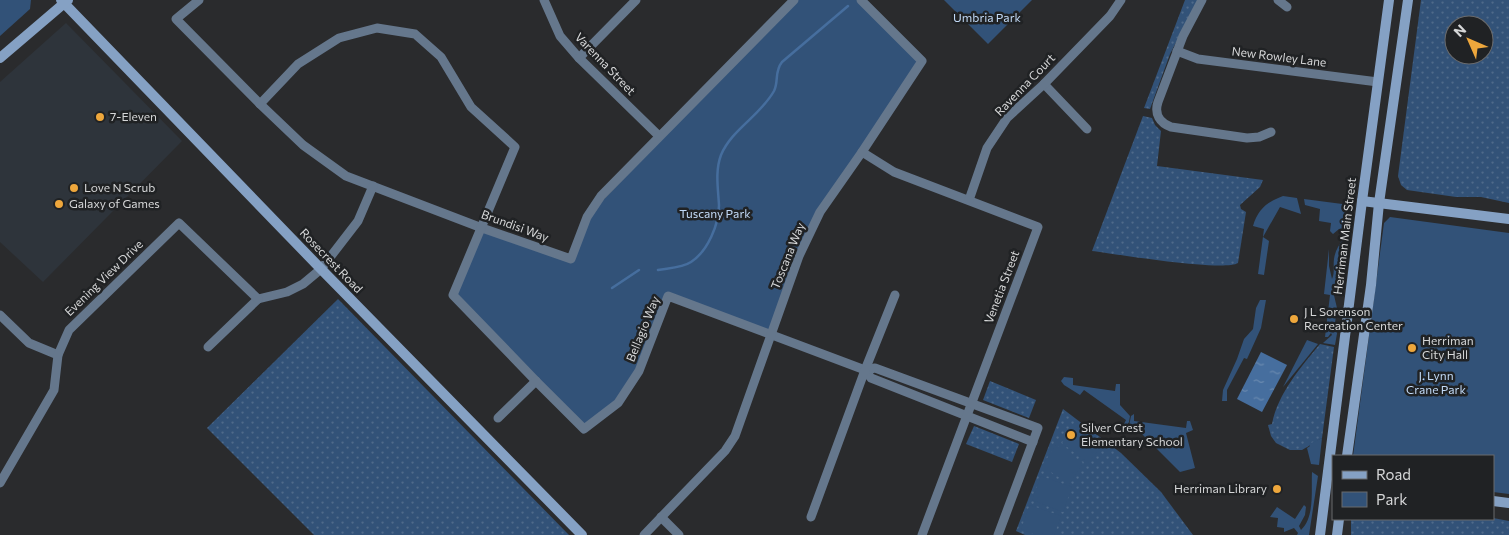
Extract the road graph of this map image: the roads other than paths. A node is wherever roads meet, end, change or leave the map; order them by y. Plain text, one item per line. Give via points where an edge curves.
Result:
1 (199, 0) edge
2 (544, 0) edge
3 (636, 0) edge
4 (794, 0) edge
5 (861, 0) edge
6 (1121, 0) edge
7 (1202, 0) edge
8 (1278, 0) edge
9 (1389, 0) edge
10 (1408, 0) edge
11 (65, 1) edge
12 (1286, 7) dead end
13 (1177, 51) junction
14 (0, 58) edge
15 (579, 58) junction
16 (1378, 82) junction
17 (1044, 84) junction
18 (260, 104) junction
19 (1088, 130) dead end
20 (1270, 132) dead end
21 (659, 136) junction
22 (862, 152) junction
23 (374, 186) junction
24 (968, 200) junction
25 (1362, 201) junction
26 (1379, 203) junction
27 (1509, 219) edge
28 (482, 228) junction
29 (321, 269) junction
30 (895, 295) dead end
31 (258, 299) junction
32 (0, 315) edge
33 (770, 335) junction
34 (208, 347) dead end
35 (58, 355) junction
36 (865, 370) junction
37 (536, 381) junction
38 (972, 404) junction
39 (967, 417) junction
40 (498, 418) dead end
41 (1033, 442) junction
42 (1333, 455) edge
43 (1347, 455) edge
44 (1332, 460) edge
45 (1330, 477) edge
46 (1, 478) edge
47 (1494, 501) edge
48 (1509, 503) edge
49 (662, 517) junction
50 (811, 517) dead end
51 (1339, 520) edge
52 (582, 535) edge
53 (644, 535) edge
54 (679, 535) edge
55 (922, 535) edge
56 (998, 535) edge
57 (1320, 535) edge
58 (1337, 535) edge

1 - 18 street, Brundisi Way via 176,19
2 - 15 street, Varenna Street via 560,36
3 - 15 street
4 - 21 street, Brundisi Way
5 - 22 street, Toscana Way via 922,61
6 - 17 street, Ravenna Court via 1110,16
7 - 13 street
8 - 12 street
9 - 16 main road, Herriman Main Street
10 - 26 main road
11 - 14 main road
11 - 29 main road, Rosecrest Road
13 - 16 street, New Rowley Lane via 1198,59
13 - 20 street via 1156,111 1164,124 1247,138
15 - 21 street, Varenna Street
16 - 25 main road, Herriman Main Street
17 - 19 street
17 - 24 street, Ravenna Court via 1008,118 987,148
18 - 23 street, Brundisi Way via 303,144 339,171
18 - 28 street via 298,64 339,38 377,28 415,34 441,57 471,107 515,148
21 - 28 street, Brundisi Way via 601,196 587,217 570,259
22 - 24 street, Venetia Street via 894,172
22 - 33 street, Toscana Way via 820,212 799,256
23 - 28 street, Brundisi Way
23 - 29 street via 358,221
24 - 38 street, Venetia Street via 1038,227
25 - 26 main road
25 - 42 main road, Herriman Main Street
26 - 27 main road
26 - 43 main road
28 - 37 street, Bellagio Way via 453,295
29 - 31 street via 287,292
29 - 52 main road, Rosecrest Road
30 - 36 street
31 - 34 street
31 - 35 street, Evening View Drive via 179,223 69,330
32 - 35 street via 29,344
33 - 36 street, Bellagio Way
33 - 37 street, Bellagio Way via 668,296 639,371 618,402 584,429
33 - 49 street, Toscana Way via 734,436 725,451
35 - 46 street, Evening View Drive via 54,390
36 - 38 street, Bellagio Way via 875,368
36 - 39 street, Bellagio Way via 871,378
36 - 50 street
37 - 40 street
38 - 39 street, Venetia Street
38 - 41 street, Bellagio Way via 1038,428
39 - 41 street, Bellagio Way
39 - 55 street, Venetia Street
41 - 56 street
44 - 45 main road, Herriman Main Street
45 - 57 main road, Herriman Main Street
47 - 48 main road
49 - 53 street, Toscana Way
49 - 54 street
51 - 58 main road

